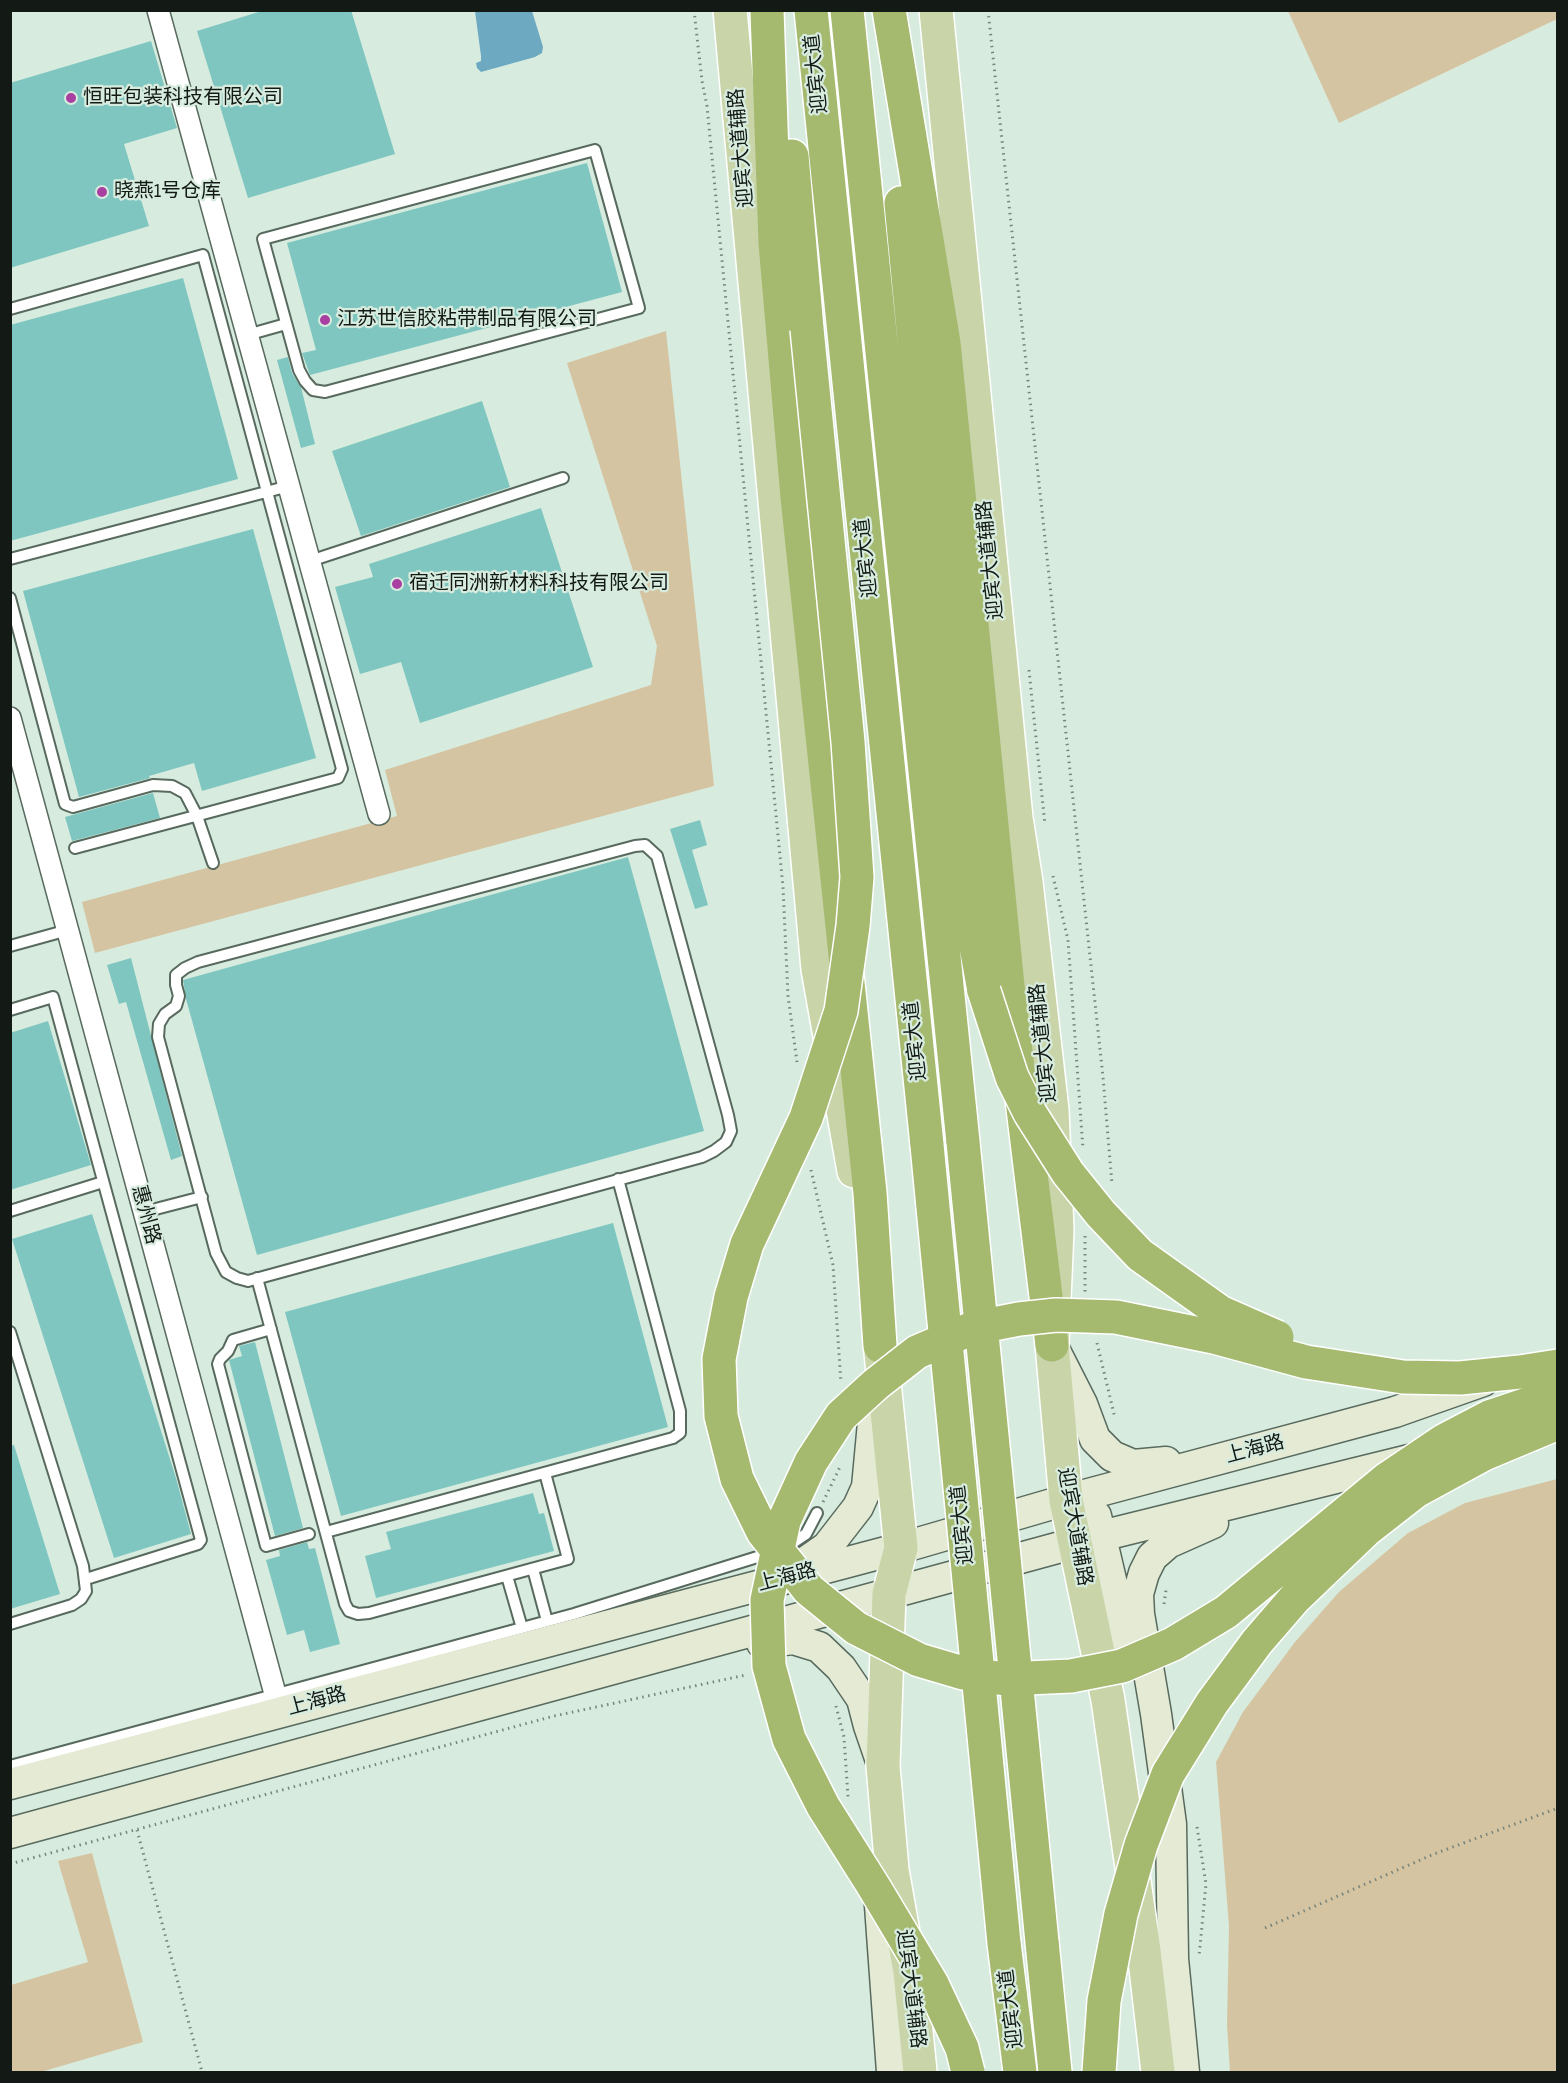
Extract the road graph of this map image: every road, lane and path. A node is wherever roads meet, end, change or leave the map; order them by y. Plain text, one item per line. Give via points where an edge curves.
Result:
1 (158, 10) edge
2 (694, 10) edge
3 (730, 10) edge
4 (767, 10) edge
5 (780, 10) edge
6 (811, 10) edge
7 (847, 10) edge
8 (882, 10) edge
9 (889, 10) edge
10 (936, 10) edge
11 (988, 10) edge
12 (10, 309) edge
13 (286, 324) junction
14 (247, 335) junction
15 (563, 478) dead end
16 (289, 486) junction
17 (268, 491) junction
18 (10, 559) edge
19 (310, 561) junction
20 (10, 598) edge
21 (1028, 664) dead end
22 (10, 717) edge
23 (380, 814) dead end
24 (197, 816) junction
25 (1045, 830) dead end
26 (75, 848) dead end
27 (213, 863) dead end
28 (1053, 876) dead end
29 (68, 930) junction
30 (10, 946) edge
31 (10, 1010) edge
32 (797, 1066) dead end
33 (1084, 1156) dead end
34 (809, 1160) dead end
35 (618, 1179) junction
36 (103, 1182) junction
37 (1112, 1195) dead end
38 (202, 1197) junction
39 (10, 1211) edge
40 (144, 1212) junction
41 (1085, 1236) dead end
42 (257, 1278) junction
43 (1086, 1294) dead end
44 (271, 1329) junction
45 (10, 1332) edge
46 (1096, 1339) dead end
47 (1052, 1345) junction
48 (880, 1346) junction
49 (1557, 1354) edge
50 (1557, 1360) edge
51 (1557, 1366) edge
52 (841, 1383) dead end
53 (1557, 1394) edge
54 (1395, 1412) junction
55 (1115, 1419) dead end
56 (1557, 1424) edge
57 (1444, 1452) junction
58 (841, 1465) dead end
59 (544, 1473) junction
60 (1078, 1497) junction
61 (817, 1513) joint
62 (326, 1532) junction
63 (309, 1534) dead end
64 (1088, 1540) junction
65 (901, 1548) junction
66 (533, 1569) junction
67 (1146, 1569) junction
68 (507, 1576) junction
69 (86, 1579) junction
70 (889, 1594) junction
71 (1163, 1609) dead end
72 (10, 1624) edge
73 (522, 1628) junction
74 (550, 1630) junction
75 (755, 1673) dead end
76 (565, 1683) junction
77 (833, 1701) dead end
78 (277, 1703) junction
79 (10, 1766) edge
80 (883, 1766) junction
81 (10, 1784) edge
82 (849, 1807) dead end
83 (1557, 1808) edge
84 (1197, 1827) dead end
85 (137, 1830) junction
86 (10, 1833) edge
87 (10, 1864) edge
88 (1265, 1928) dead end
89 (1186, 1957) junction
90 (202, 2073) edge
91 (892, 2073) edge
92 (920, 2073) edge
93 (968, 2073) edge
94 (1020, 2073) edge
95 (1055, 2073) edge
96 (1099, 2073) edge
97 (1158, 2073) edge
98 (1184, 2073) edge

1 - 14 street
2 - 32 path via 707,106
3 - 48 main road, 迎宾大道辅路 via 818,969 850,1142
4 - 48 highway via 775,243 797,497 870,1193
5 - 53 highway, bridge via 857,877 841,1011 806,1118 747,1244 731,1297 719,1359 721,1416 734,1468 763,1532 809,1590 856,1628 919,1660 963,1673 1005,1678 1071,1676 1122,1666 1173,1644 1226,1612 1387,1479 1445,1440 1489,1417
6 - 94 highway, 迎宾大道, bridge
7 - 95 highway, 迎宾大道, bridge
8 - 50 highway, bridge via 967,896 984,991 1012,1077 1068,1173 1101,1214 1140,1255 1220,1312 1300,1345 1358,1358 1512,1366
9 - 47 highway via 944,343 1008,986
10 - 47 main road, 迎宾大道辅路 via 1016,819 1052,1110 1057,1230
11 - 37 path via 1102,1065
12 - 17 lane via 203,255
13 - 13 lane via 264,239 596,150 639,308 325,392 313,390 305,381
13 - 14 lane
14 - 16 street
15 - 19 lane
16 - 17 lane
16 - 19 street
17 - 18 lane
17 - 24 lane via 342,769 338,778
19 - 23 street
20 - 24 lane via 65,804 73,807 153,785 172,786 185,793
21 - 25 path
22 - 29 street, 惠州路
24 - 26 lane
24 - 27 lane
28 - 33 path via 1068,940
29 - 30 lane
29 - 40 street, 惠州路
31 - 36 lane via 53,998
34 - 52 path via 833,1265
35 - 38 lane via 714,1151 726,1142 731,1131 657,856 645,846 210,959 176,975 179,996 176,1006 159,1024 158,1037
35 - 42 lane
35 - 59 lane via 680,1412 680,1433
36 - 39 lane
36 - 69 lane via 201,1540
38 - 40 lane
38 - 42 lane via 216,1253 226,1272 248,1281
40 - 78 street, 惠州路
41 - 43 path
42 - 44 lane
44 - 62 lane
44 - 63 lane via 233,1341 218,1364 266,1546
45 - 69 lane
46 - 55 path
47 - 54 main road via 1095,1439 1112,1456 1133,1465 1157,1464
47 - 60 main road, 迎宾大道辅路
48 - 65 main road, 迎宾大道辅路
48 - 74 main road via 867,1487 858,1507 827,1547 804,1563 725,1587
49 - 54 main road, 上海路
51 - 93 highway, bridge via 1460,1378 1403,1377 1306,1362 1214,1337 1116,1317 1056,1315 973,1328 917,1352 841,1416 811,1462 784,1521 767,1600 769,1666 789,1739 823,1806 932,1984 962,2048
54 - 60 main road, 上海路
56 - 57 main road
56 - 96 highway, bridge via 1484,1454 1416,1491 1366,1530 1295,1598 1212,1703 1168,1774 1141,1845 1121,1914 1104,2001
57 - 64 main road
57 - 67 main road via 1205,1525 1168,1543 1152,1557
58 - 61 path
59 - 62 lane
59 - 66 lane via 568,1559
60 - 64 main road, 迎宾大道辅路
60 - 65 main road, 上海路
61 - 74 lane via 806,1534 791,1544
62 - 68 lane via 345,1604 349,1611 358,1614
64 - 70 main road
64 - 89 main road via 1141,1709
64 - 97 main road, 迎宾大道辅路
65 - 70 main road, 迎宾大道辅路
65 - 74 main road, 上海路
66 - 68 lane
66 - 74 lane
67 - 71 path via 1167,1581
67 - 89 main road via 1138,1594 1139,1614 1156,1714
68 - 73 lane
69 - 72 lane via 86,1591 72,1605
70 - 76 main road
70 - 80 main road, 迎宾大道辅路
73 - 74 lane
73 - 78 lane
74 - 78 main road, 上海路
75 - 85 path via 554,1716
76 - 80 main road via 693,1655 793,1639 819,1647 842,1668 862,1699
76 - 86 main road
77 - 82 path via 844,1737
78 - 79 lane
78 - 81 main road, 上海路
80 - 91 main road via 876,1850
80 - 92 main road, 迎宾大道辅路 via 892,1870 910,1972
83 - 88 path via 1434,1854
84 - 89 path via 1206,1884
85 - 87 path
85 - 90 path
89 - 98 main road

